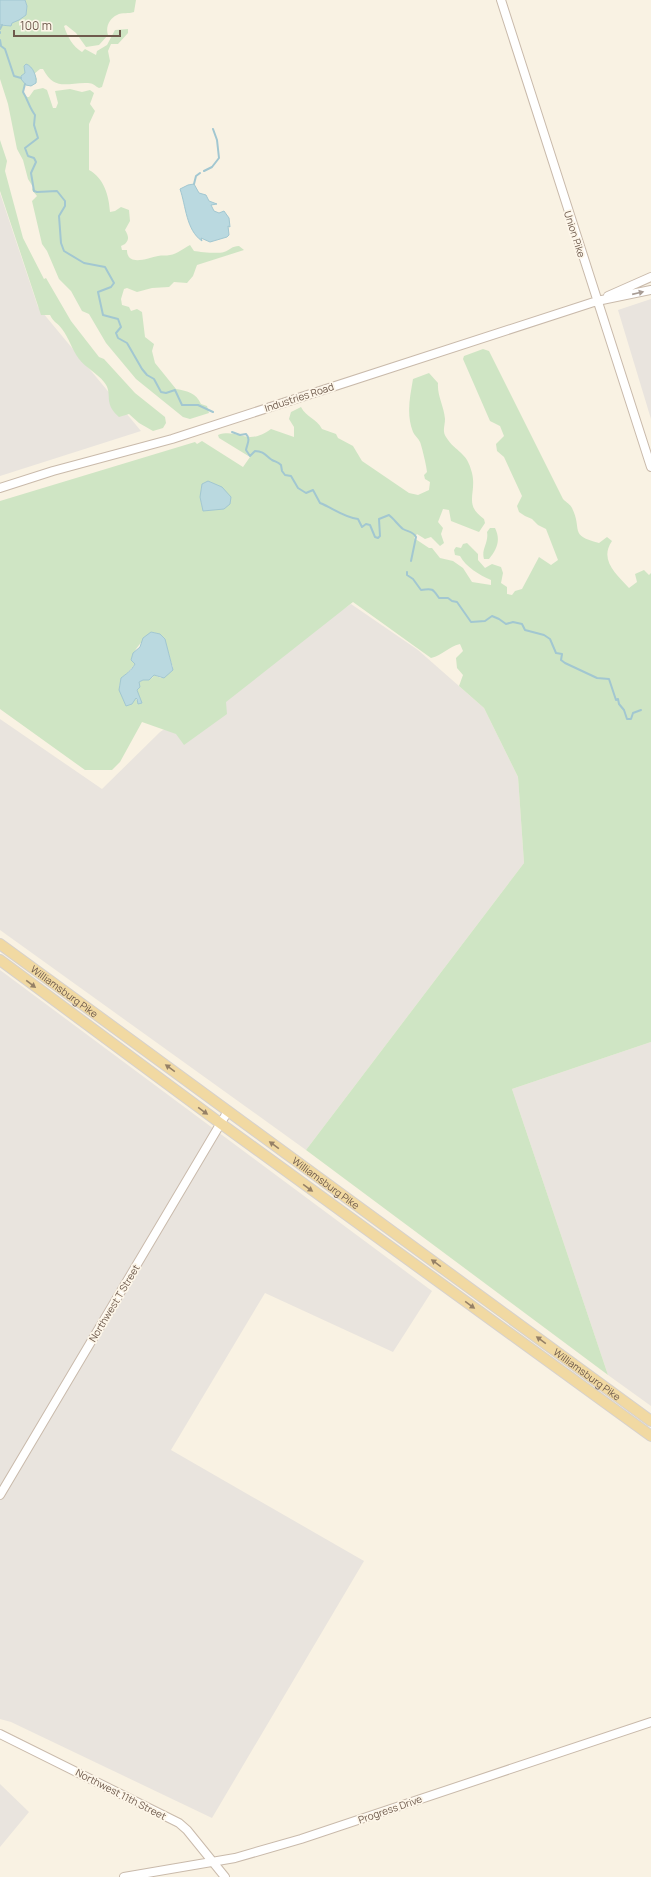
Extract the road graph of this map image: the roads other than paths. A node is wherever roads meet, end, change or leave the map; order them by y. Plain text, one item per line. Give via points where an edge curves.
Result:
1 (501, 0) edge
2 (651, 277) edge
3 (651, 290) edge
4 (596, 301) junction
5 (651, 467) edge
6 (0, 488) edge
7 (0, 944) edge
8 (0, 960) edge
9 (228, 1111) junction
10 (220, 1123) junction
11 (651, 1421) edge
12 (651, 1436) edge
13 (0, 1495) edge
14 (651, 1722) edge
15 (0, 1734) edge
16 (212, 1861) junction
17 (124, 1877) edge
18 (225, 1877) edge

1 - 4 street, Union Pike
2 - 4 street, Industries Road
4 -> 3 street, Industries Road
4 - 5 street, Union Pike via 624,379
4 - 6 street, Industries Road via 172,439
9 -> 7 main road, Williamsburg Pike
8 -> 10 main road, Williamsburg Pike
9 - 10 street, Northwest T Street
11 -> 9 main road, Williamsburg Pike
10 -> 12 main road, Williamsburg Pike
10 - 13 street, Northwest T Street
14 - 16 street, Progress Drive via 301,1839 235,1858
15 - 16 street, Northwest 11th Street via 179,1823
16 - 17 street, Progress Drive
16 - 18 street, Northwest 11th Street

